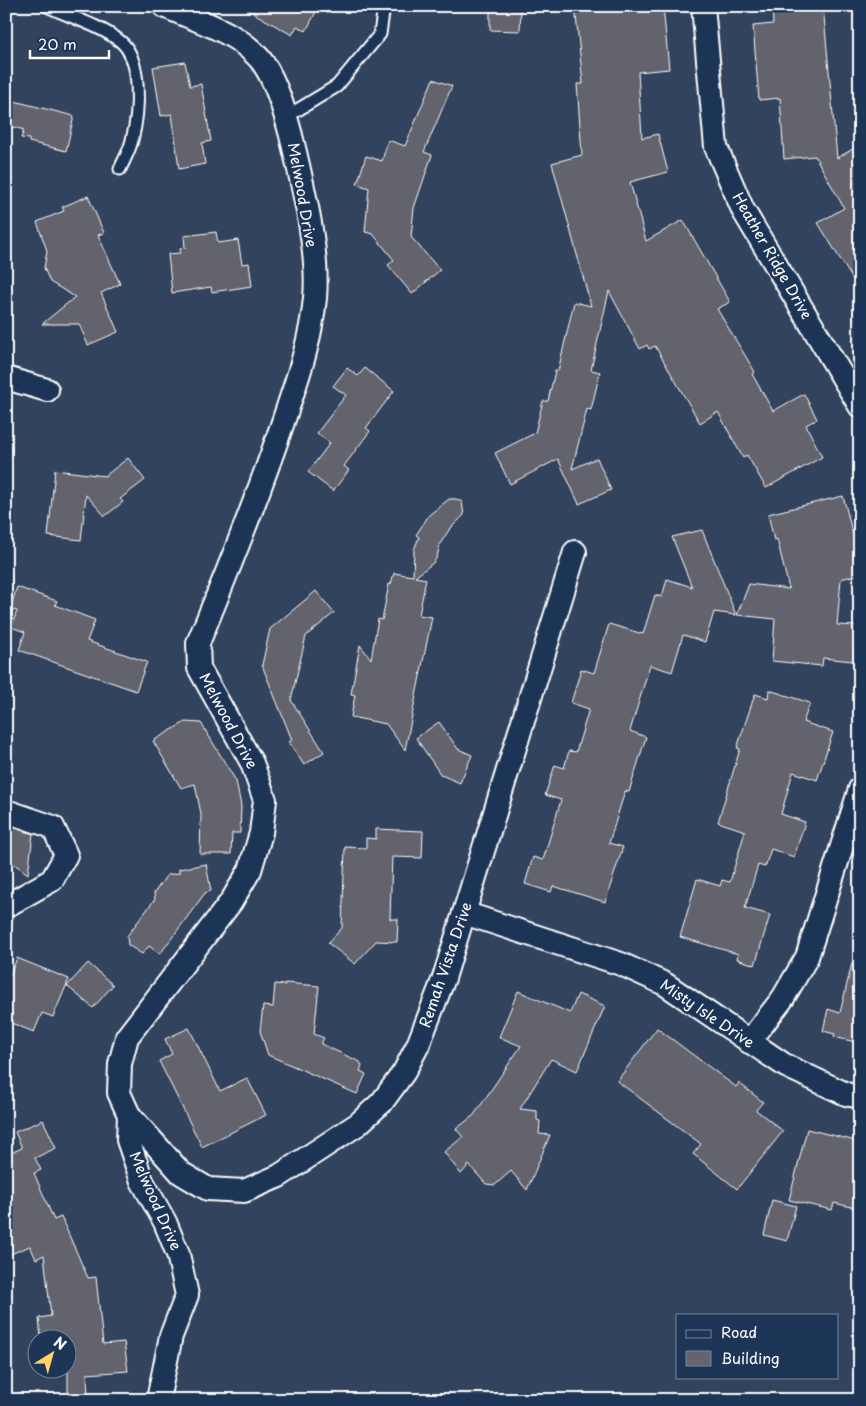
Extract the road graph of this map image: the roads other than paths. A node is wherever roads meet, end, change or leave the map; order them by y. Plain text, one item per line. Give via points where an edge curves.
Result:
1 (47, 6) edge
2 (164, 6) edge
3 (384, 6) edge
4 (703, 6) edge
5 (286, 117) junction
6 (120, 169) dead end
7 (6, 378) edge
8 (47, 390) dead end
9 (860, 406) edge
10 (575, 552) dead end
11 (860, 789) edge
12 (6, 811) edge
13 (6, 906) edge
14 (464, 914) junction
15 (749, 1042) junction
16 (860, 1098) edge
17 (129, 1115) junction
18 (158, 1400) edge

1 - 6 lane via 108,34 121,42 132,56 137,73 136,112 132,141
2 - 5 street, Melwood Drive via 232,35 260,59
3 - 5 lane via 380,34 338,86
4 - 9 street, Heather Ridge Drive via 716,147 743,210
5 - 17 street, Melwood Drive via 305,195 313,262 315,296 308,346 261,486 198,643 199,668 252,764 265,800 261,833 250,870 231,902 127,1037 120,1064 119,1093
7 - 8 street
10 - 14 street, Remah Vista Drive
11 - 15 street via 807,957 783,998
12 - 13 street via 53,827 66,855 52,880
14 - 15 street, Misty Isle Drive via 621,964 665,984
14 - 17 street, Remah Vista Drive via 444,978 404,1072 382,1102 358,1124 279,1176 244,1191 208,1189 181,1173
15 - 16 street, Misty Isle Drive via 786,1066
17 - 18 street, Melwood Drive via 128,1140 142,1181 178,1254 187,1295 171,1336

